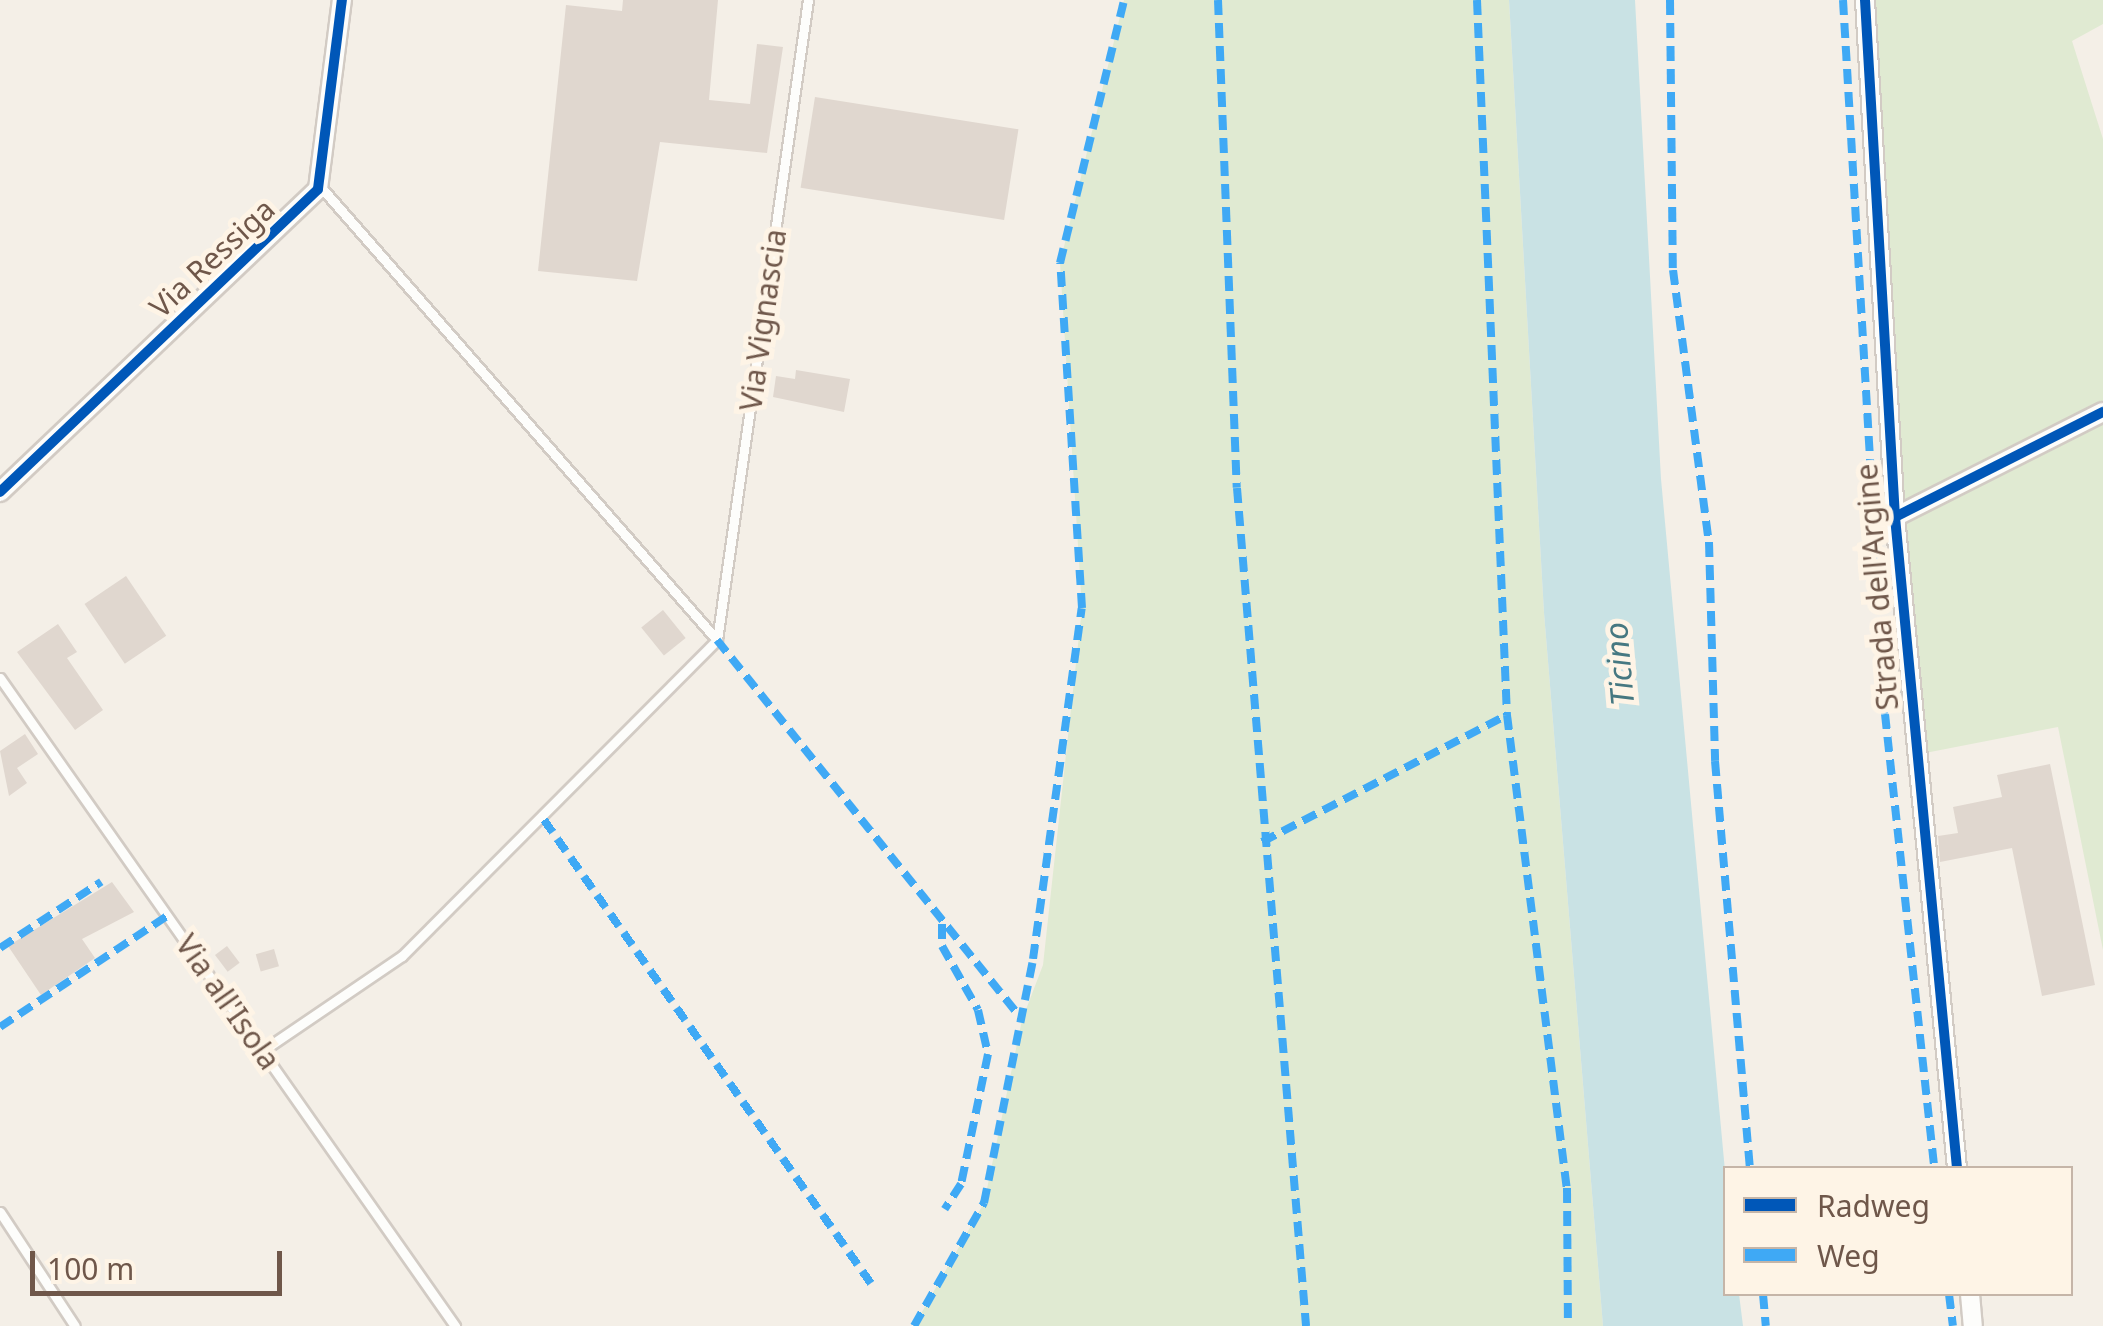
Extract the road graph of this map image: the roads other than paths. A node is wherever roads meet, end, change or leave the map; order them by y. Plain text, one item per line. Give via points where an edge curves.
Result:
1 (342, 0) edge
2 (808, 0) edge
3 (1865, 0) edge
4 (320, 186) junction
5 (2103, 412) edge
6 (0, 492) edge
7 (1895, 517) junction
8 (717, 640) junction
9 (0, 678) edge
10 (262, 1052) junction
11 (1957, 1166) edge
12 (0, 1212) edge
13 (1970, 1296) edge
14 (74, 1326) edge
15 (455, 1326) edge
16 (1974, 1326) edge

1 - 4 street
2 - 8 lane, Via Vignascia
3 - 7 street, Strada dell'Argine
4 - 6 street, Via Ressiga
4 - 8 lane
5 - 7 street
7 - 11 street, Strada dell'Argine
8 - 10 lane via 402,956
9 - 10 lane, Via all'Isola
10 - 15 lane, Via all'Isola
12 - 14 lane
13 - 16 street

